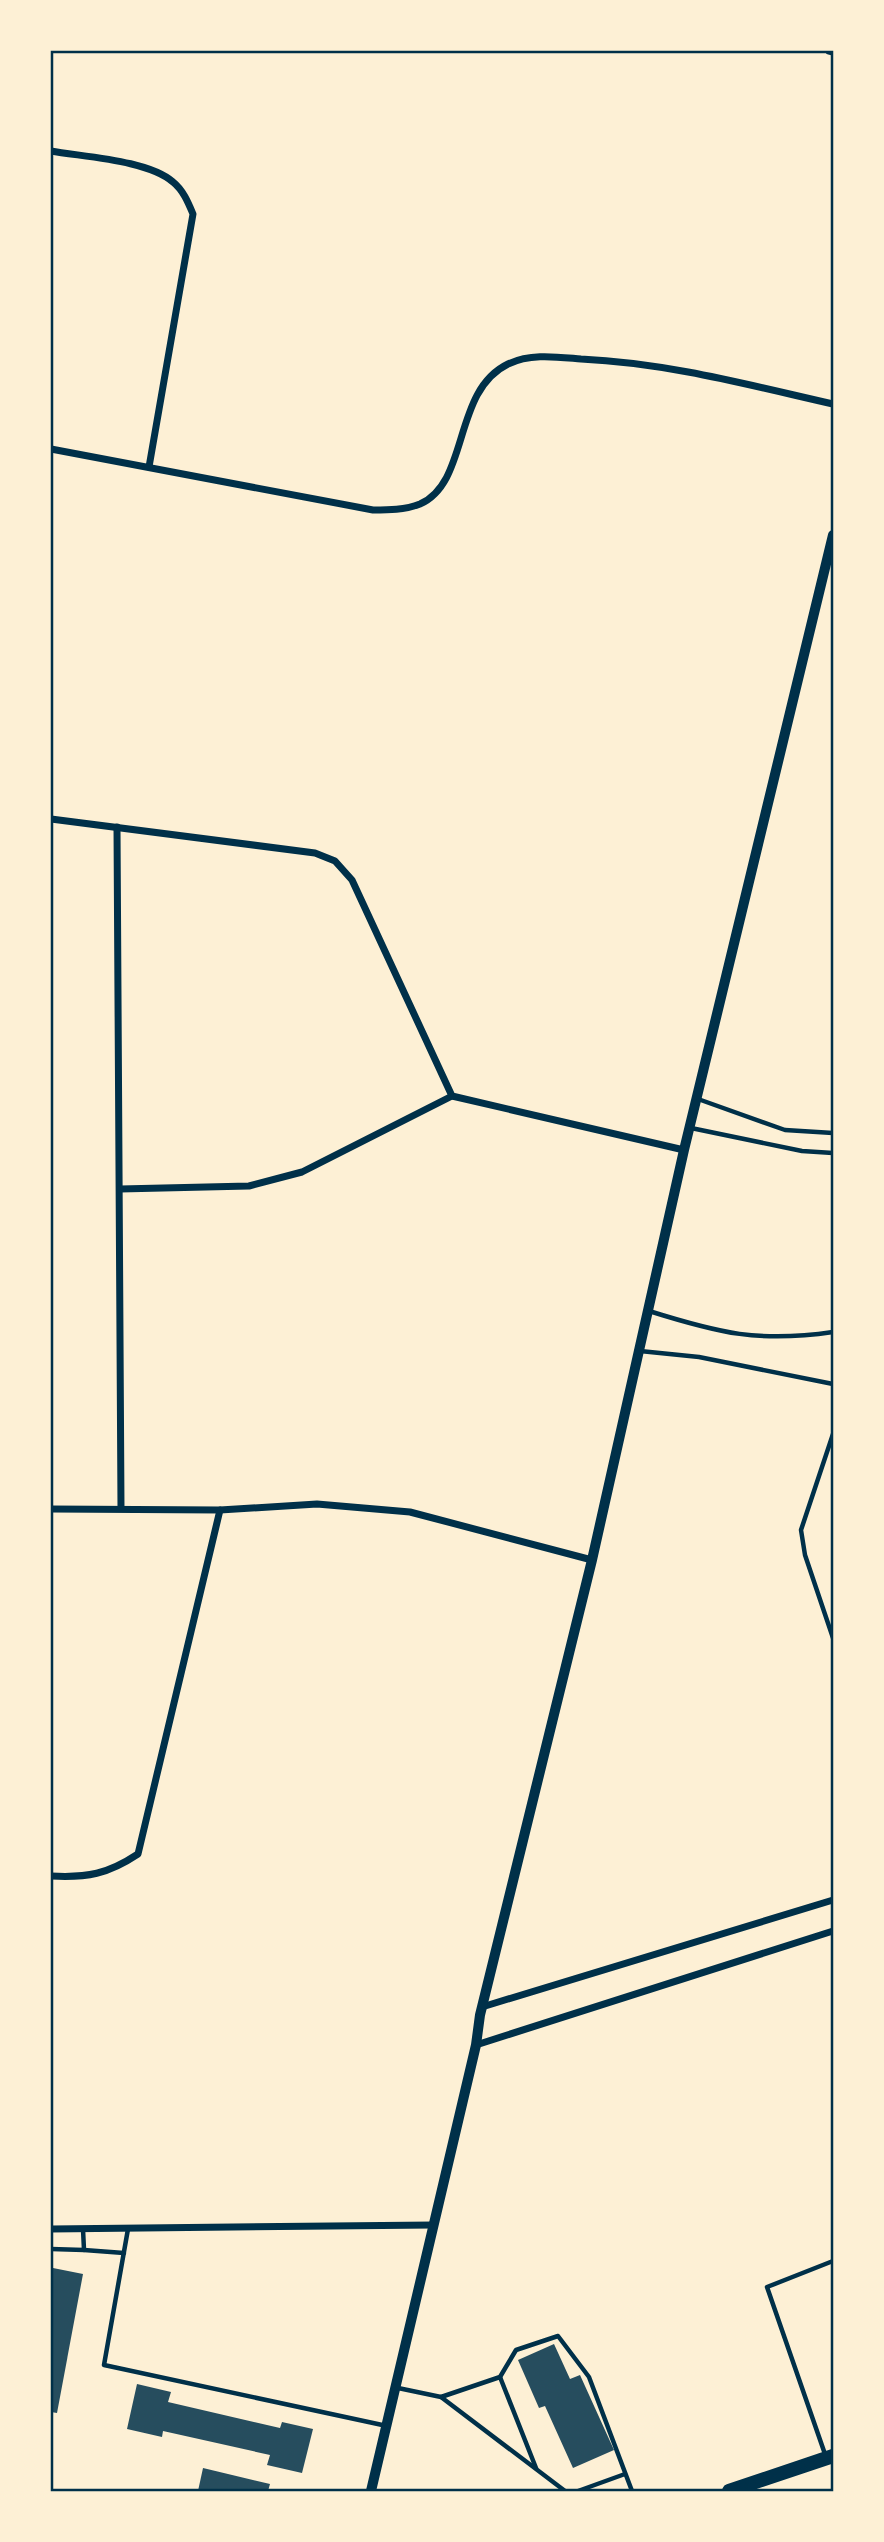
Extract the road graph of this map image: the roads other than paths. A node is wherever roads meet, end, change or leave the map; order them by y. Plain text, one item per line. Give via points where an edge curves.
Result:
1 (51, 151) edge
2 (833, 404) edge
3 (51, 449) edge
4 (149, 467) junction
5 (833, 535) edge
6 (51, 819) edge
7 (117, 827) junction
8 (452, 1096) junction
9 (698, 1099) junction
10 (690, 1128) junction
11 (833, 1133) edge
12 (684, 1150) junction
13 (833, 1153) edge
14 (120, 1189) junction
15 (648, 1311) junction
16 (833, 1332) edge
17 (639, 1351) junction
18 (833, 1384) edge
19 (833, 1434) edge
20 (121, 1508) junction
21 (51, 1509) edge
22 (220, 1510) junction
23 (592, 1560) junction
24 (833, 1638) edge
25 (51, 1876) edge
26 (833, 1900) edge
27 (833, 1931) edge
28 (482, 2007) junction
29 (476, 2045) junction
30 (433, 2225) junction
31 (83, 2229) junction
32 (128, 2229) junction
33 (51, 2230) edge
34 (51, 2249) edge
35 (84, 2250) junction
36 (124, 2253) junction
37 (833, 2261) edge
38 (500, 2377) junction
39 (397, 2388) junction
40 (441, 2398) junction
41 (388, 2426) junction
42 (830, 2457) edge
43 (537, 2470) junction
44 (625, 2474) junction
45 (371, 2491) edge
46 (565, 2491) edge
47 (578, 2491) edge
48 (632, 2491) edge
49 (729, 2491) edge

1 - 4 street via 143,168 172,181 187,198 193,214
2 - 4 street via 674,367 543,355 510,362 488,375 462,427 450,469 435,493 401,509 373,510
3 - 4 street
5 - 9 street
6 - 7 street
7 - 8 street via 315,853 335,861 352,880
7 - 14 street
8 - 12 street
8 - 14 street via 302,1172 249,1186
9 - 10 street
9 - 11 lane via 785,1130
10 - 12 street
10 - 13 lane
12 - 15 street
14 - 20 street
15 - 16 lane via 730,1335 772,1338
15 - 17 street
17 - 18 lane via 699,1357
17 - 23 street
19 - 24 lane via 801,1530
20 - 21 street
20 - 22 street
22 - 23 street via 317,1504 410,1512
22 - 25 street via 138,1854 113,1871
23 - 28 street
26 - 28 street
27 - 29 street
28 - 29 street
29 - 30 street
30 - 32 street
30 - 39 street
31 - 32 street
31 - 33 street
31 - 35 lane
32 - 36 lane
34 - 35 lane
35 - 36 lane
36 - 41 lane via 104,2365
37 - 42 lane via 767,2287
38 - 40 lane
38 - 43 lane
38 - 44 lane via 516,2350 558,2336 589,2376
39 - 40 lane
39 - 41 street
40 - 43 lane
41 - 45 street
42 - 49 main road
43 - 46 lane
44 - 47 lane
44 - 48 lane

